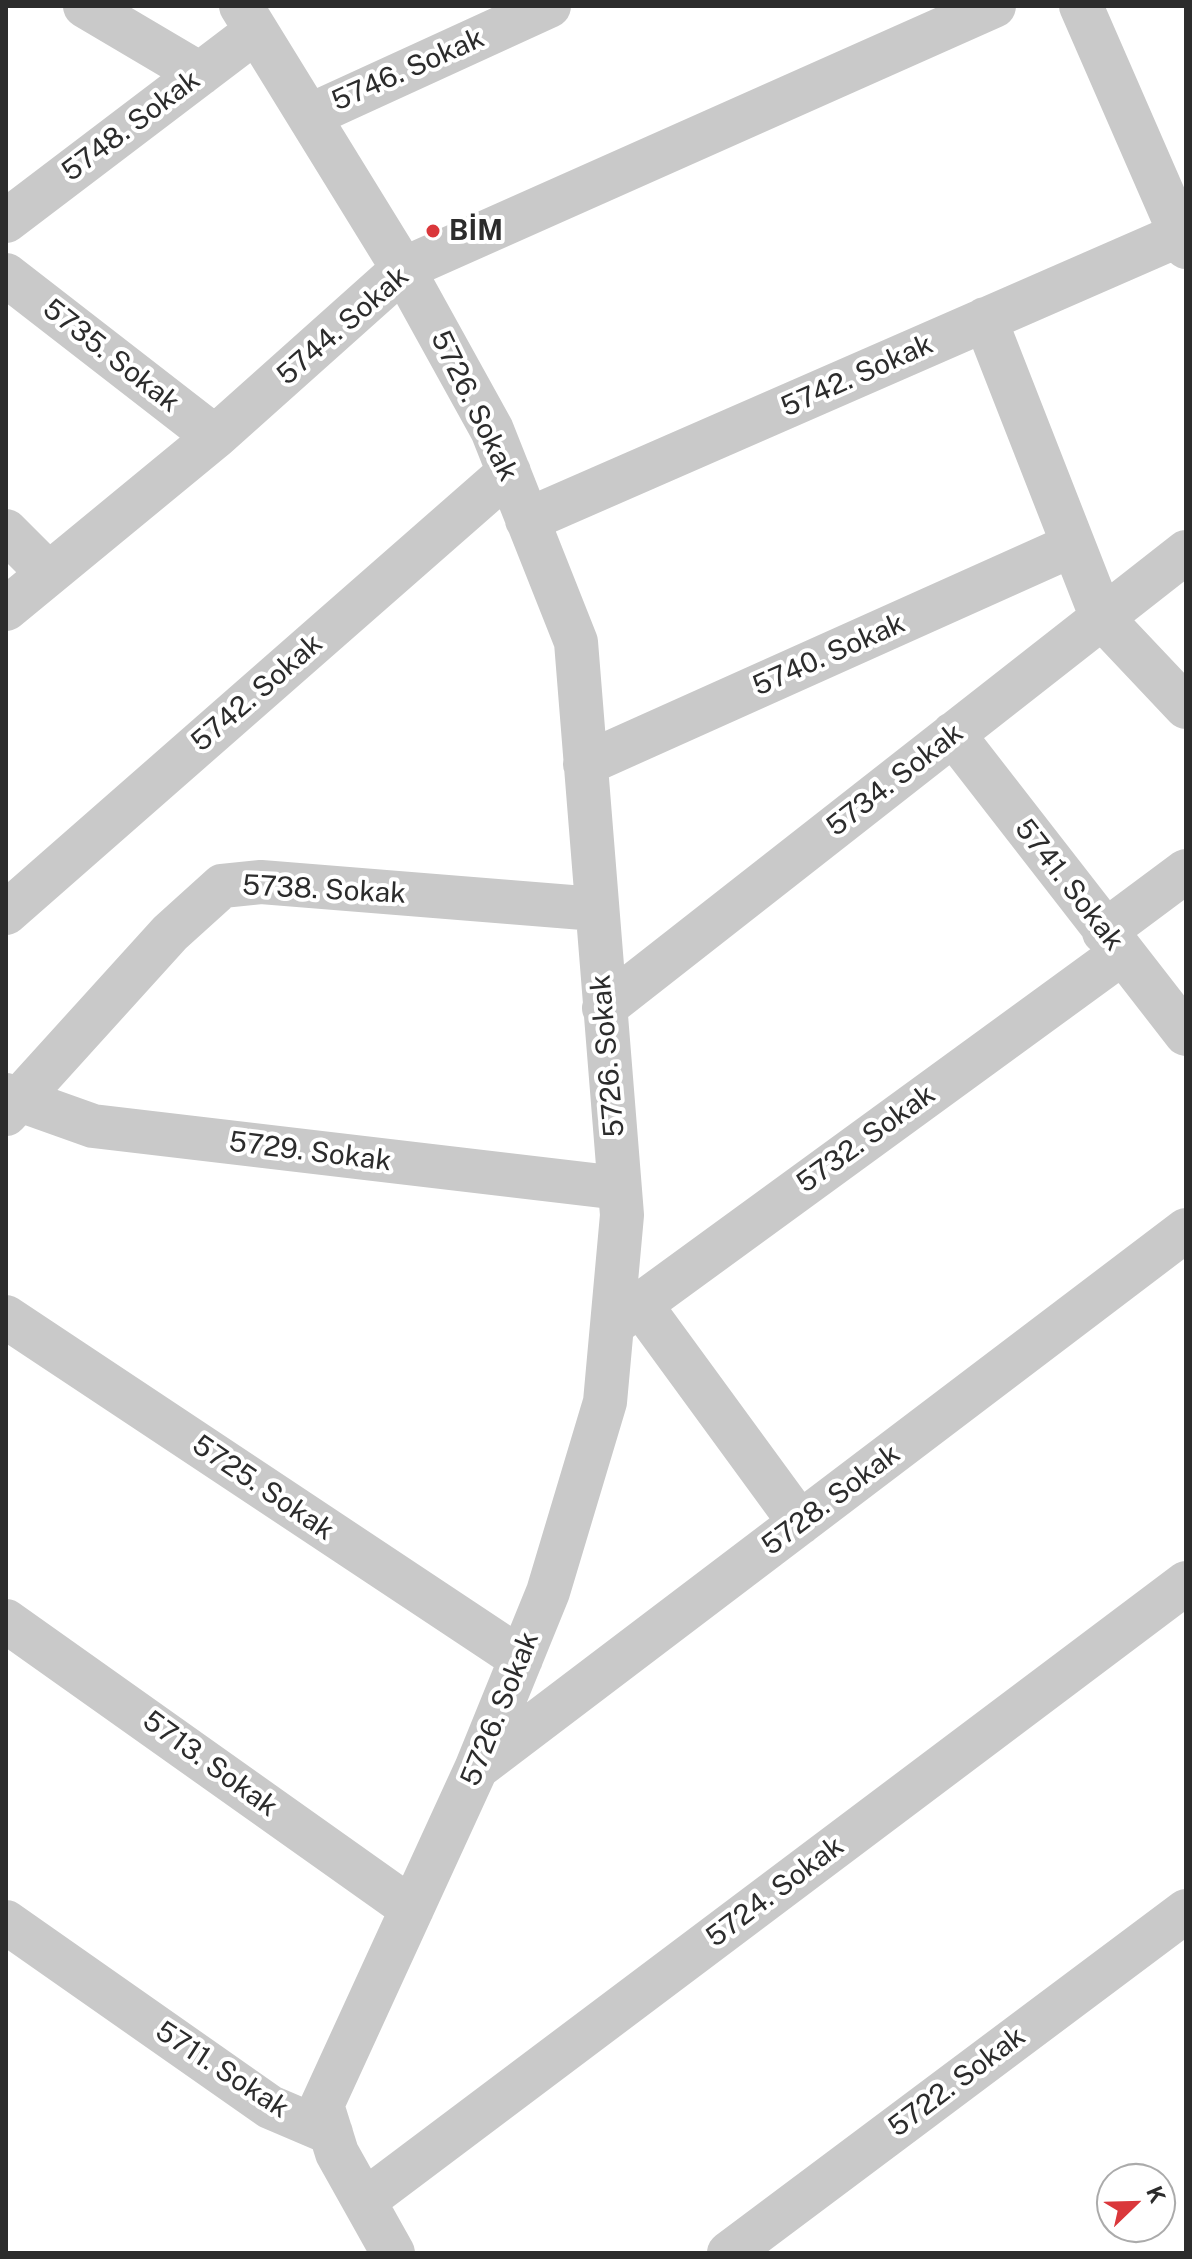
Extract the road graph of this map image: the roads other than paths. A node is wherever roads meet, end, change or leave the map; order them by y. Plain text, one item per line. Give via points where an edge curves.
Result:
1 (85, 6) edge
2 (549, 6) edge
3 (994, 6) edge
4 (1081, 6) edge
5 (248, 19) edge
6 (200, 74) junction
7 (311, 115) junction
8 (6, 221) edge
9 (1184, 238) edge
10 (403, 269) junction
11 (6, 275) edge
12 (985, 319) junction
13 (215, 437) junction
14 (509, 472) junction
15 (527, 520) junction
16 (6, 531) edge
17 (1073, 545) junction
18 (1186, 552) edge
19 (48, 573) junction
20 (6, 609) edge
21 (1102, 618) junction
22 (1186, 707) edge
23 (953, 734) junction
24 (585, 764) junction
25 (1186, 871) edge
26 (596, 909) junction
27 (6, 913) edge
28 (1113, 943) junction
29 (604, 1008) junction
30 (1186, 1034) edge
31 (10, 1103) edge
32 (619, 1188) junction
33 (1186, 1230) edge
34 (626, 1314) junction
35 (6, 1317) edge
36 (800, 1523) junction
37 (1186, 1583) edge
38 (6, 1621) edge
39 (521, 1659) junction
40 (476, 1769) junction
41 (412, 1909) junction
42 (1186, 1911) edge
43 (6, 1922) edge
44 (331, 2133) junction
45 (364, 2201) junction
46 (384, 2249) edge
47 (729, 2253) edge

1 - 6 street
2 - 7 street, 5746. Sokak
3 - 10 street, 5744. Sokak
4 - 9 street
5 - 6 street, 5748. Sokak
5 - 7 street, 5726. Sokak
6 - 8 street, 5748. Sokak
7 - 10 street, 5726. Sokak
9 - 12 street, 5742. Sokak
10 - 13 street, 5744. Sokak
10 - 14 street, 5726. Sokak via 492,430
11 - 13 street, 5735. Sokak
12 - 15 street, 5742. Sokak
12 - 17 street
13 - 19 street, 5744. Sokak
14 - 15 street, 5726. Sokak
14 - 27 street, 5742. Sokak
15 - 24 street, 5726. Sokak via 576,642
16 - 19 street
17 - 21 street
17 - 24 street, 5740. Sokak
18 - 21 street, 5734. Sokak
19 - 20 street, 5744. Sokak
21 - 22 street
21 - 23 street, 5734. Sokak
23 - 28 street, 5741. Sokak
23 - 29 street, 5734. Sokak
24 - 26 street, 5726. Sokak
25 - 28 street, 5732. Sokak
26 - 29 street, 5726. Sokak
26 - 31 street, 5738. Sokak via 261,882 222,886 170,933
28 - 30 street, 5741. Sokak
28 - 34 street, 5732. Sokak
29 - 32 street, 5726. Sokak
31 - 32 street, 5729. Sokak via 93,1126
32 - 34 street, 5726. Sokak
33 - 36 street, 5728. Sokak
34 - 36 street
34 - 39 street, 5726. Sokak via 548,1592
35 - 39 street, 5725. Sokak
36 - 40 street, 5728. Sokak
37 - 45 street, 5724. Sokak
38 - 41 street, 5713. Sokak
39 - 40 street, 5726. Sokak
40 - 41 street, 5726. Sokak
41 - 44 street, 5726. Sokak via 322,2105
42 - 47 street, 5722. Sokak
43 - 44 street, 5711. Sokak via 270,2107
44 - 45 street
45 - 46 street

